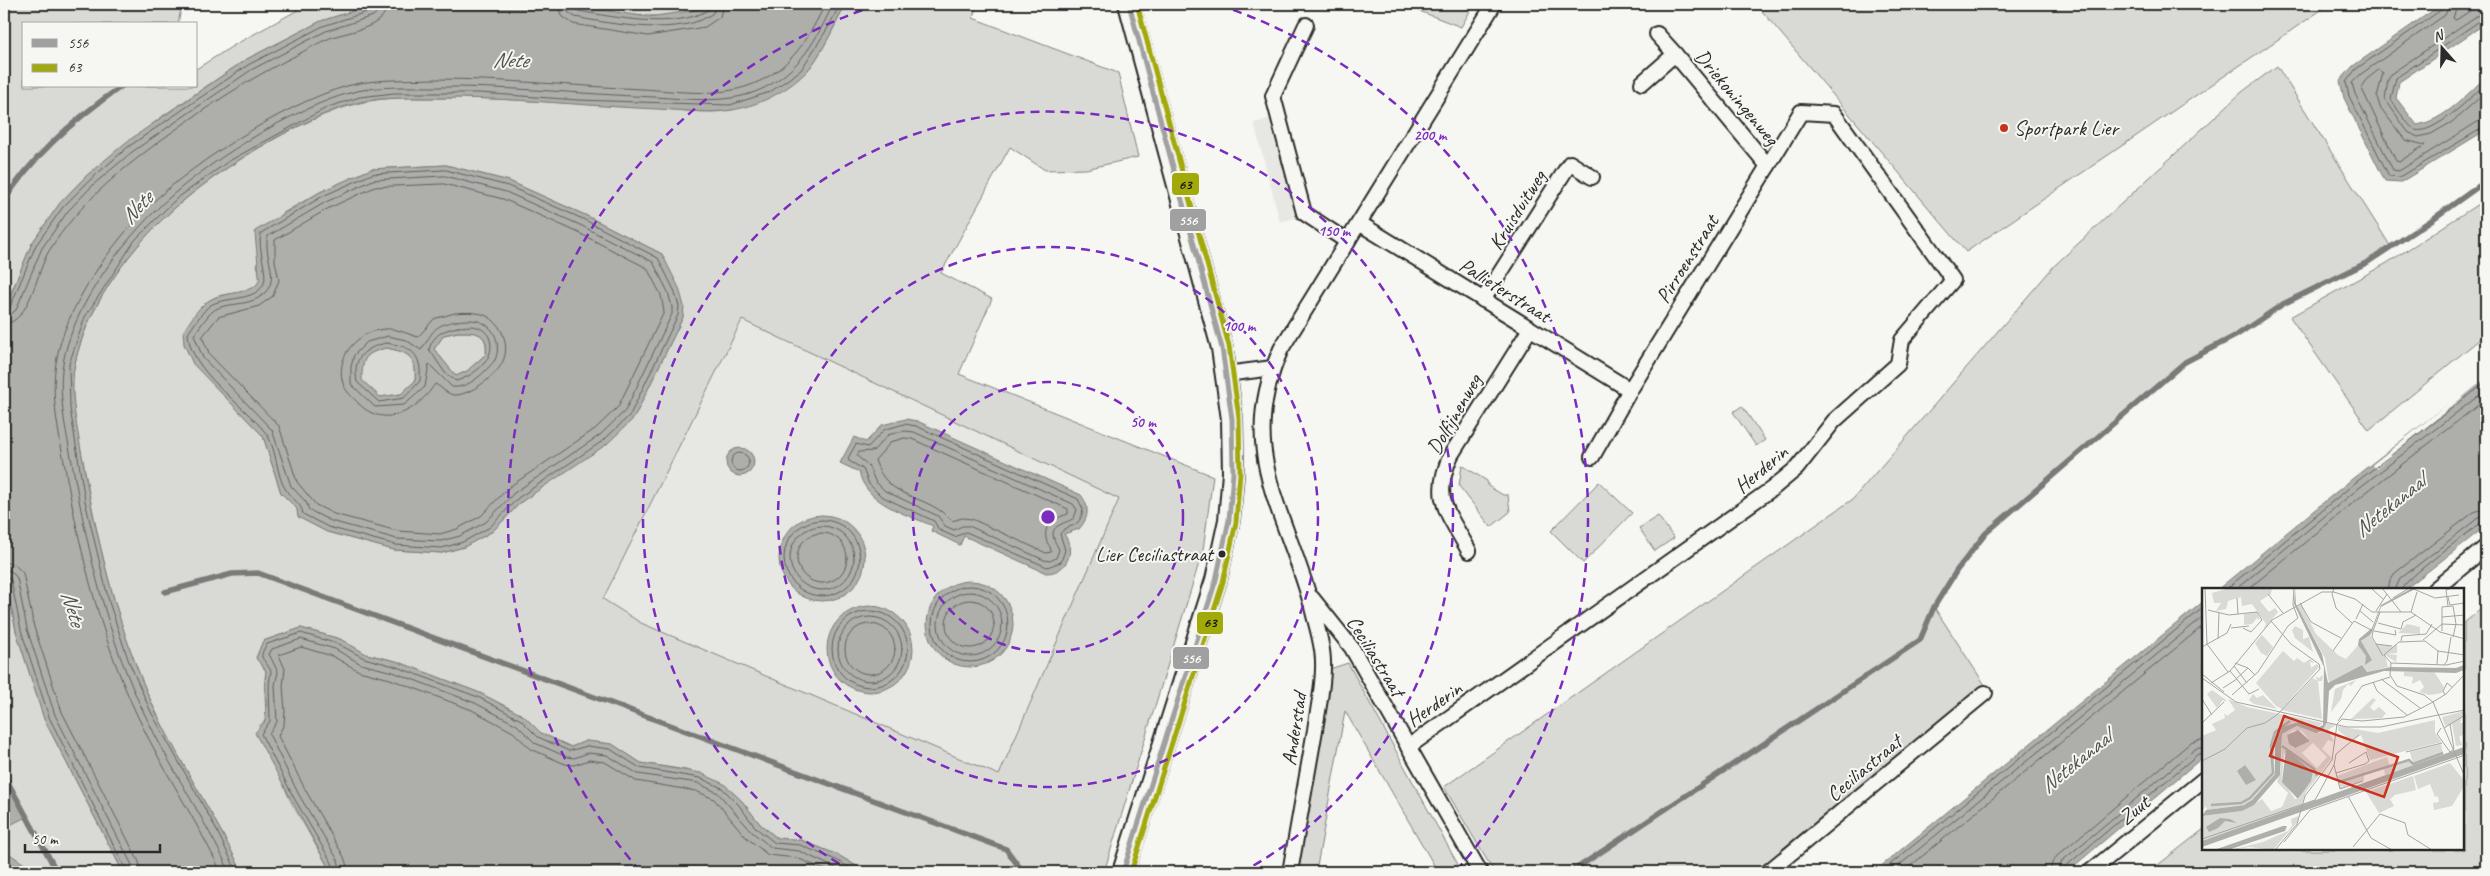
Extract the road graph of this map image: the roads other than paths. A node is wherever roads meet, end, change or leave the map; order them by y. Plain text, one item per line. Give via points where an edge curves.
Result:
1 (1129, 4) edge
2 (1494, 4) edge
3 (1306, 25) dead end
4 (1657, 34) dead end
5 (1675, 54) junction
6 (1642, 83) dead end
7 (1834, 114) joint
8 (1768, 166) junction
9 (1592, 178) dead end
10 (1359, 223) junction
11 (1348, 242) junction
12 (1483, 300) junction
13 (1530, 329) junction
14 (1273, 368) junction
15 (1226, 374) junction
16 (1630, 390) junction
17 (1592, 458) dead end
18 (2486, 547) edge
19 (1469, 551) dead end
20 (2436, 588) edge
21 (1308, 593) junction
22 (1985, 693) dead end
23 (1408, 747) junction
24 (2202, 781) edge
25 (1123, 872) edge
26 (1290, 872) edge
27 (1480, 872) edge
28 (1768, 872) edge
29 (2090, 872) edge

1 - 15 main road via 1222,348
2 - 10 street, Ceciliastraat
3 - 11 street via 1273,96 1304,213
4 - 5 street, Driekoningenweg
5 - 6 street, Driekoningenweg
5 - 8 street, Driekoningenweg
7 - 8 street, Pirroenstraat via 1801,112
7 - 23 street, Herderin via 1953,280 1902,340 1898,364 1834,421 1797,468 1773,488
8 - 16 street, Pirroenstraat
9 - 12 street, Kruisduitweg via 1570,163
10 - 11 street, Ceciliastraat
10 - 12 street, Pallieterstraat
11 - 14 street, Ceciliastraat via 1281,349
12 - 13 street, Pallieterstraat
13 - 16 street, Pallieterstraat
13 - 19 street, Dolfijnenweg via 1443,472 1442,502
14 - 15 street
14 - 21 street, Ceciliastraat via 1262,410 1262,451 1266,472
15 - 25 main road via 1232,419 1233,473 1229,520 1216,580
16 - 17 street, Pirroenstraat
18 - 20 street
21 - 23 street, Ceciliastraat via 1352,648
21 - 26 street, Anderstad via 1322,644 1323,663
22 - 28 street, Ceciliastraat
23 - 27 street, Ceciliastraat
24 - 29 street, Zuut

